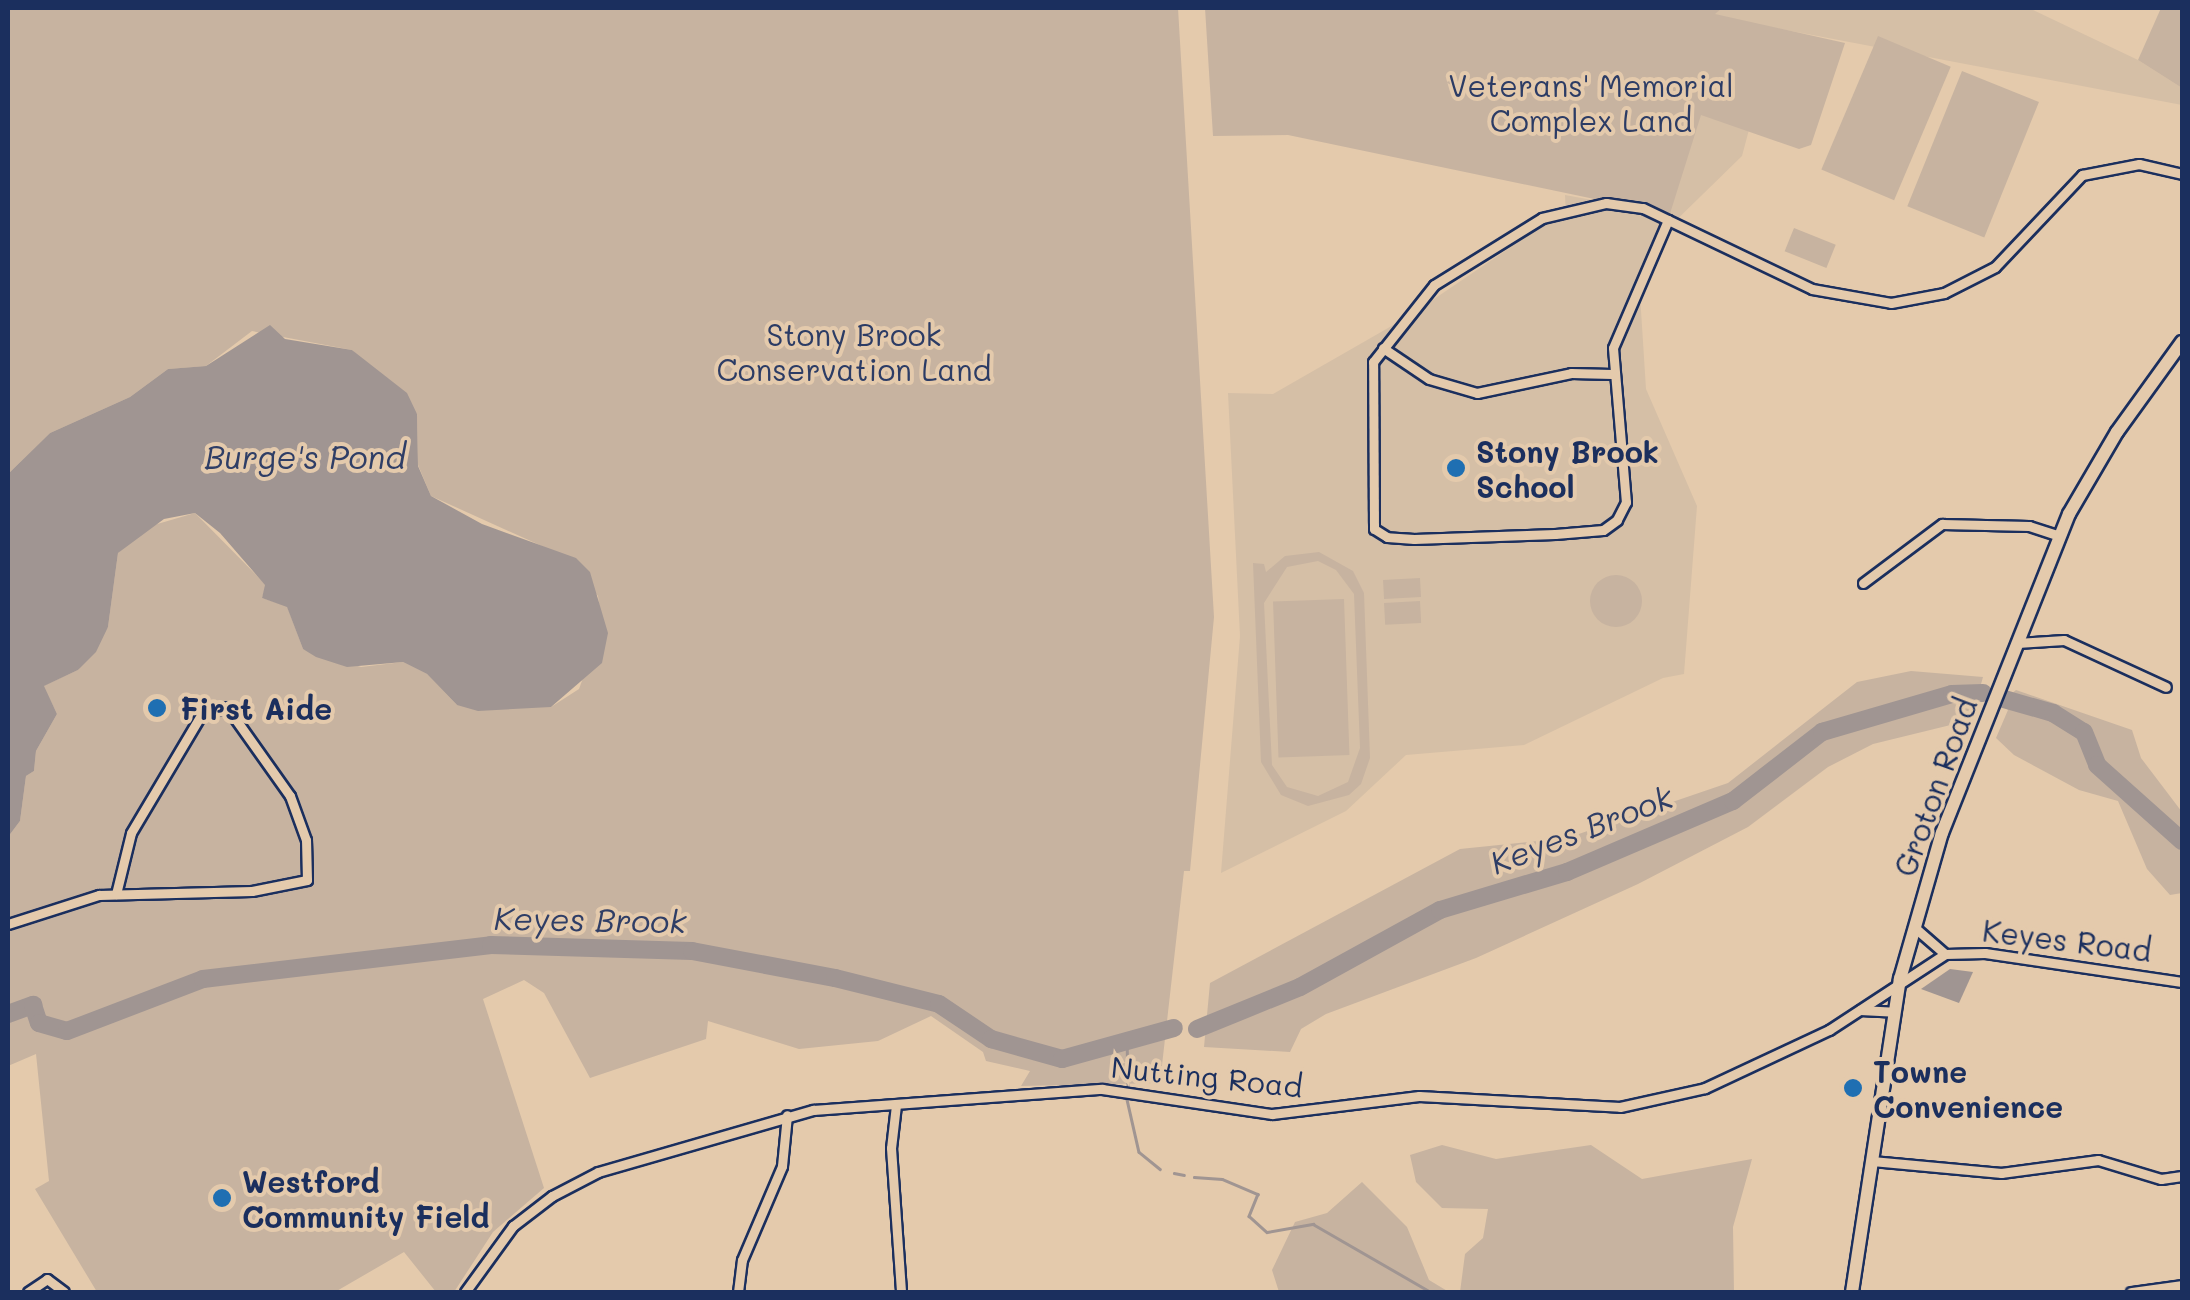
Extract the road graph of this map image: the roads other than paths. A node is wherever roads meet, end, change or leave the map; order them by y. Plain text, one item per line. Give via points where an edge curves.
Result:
1 (2182, 174) edge
2 (1668, 220) junction
3 (2182, 342) edge
4 (1383, 348) junction
5 (1612, 374) junction
6 (2059, 536) junction
7 (1863, 583) dead end
8 (2017, 643) junction
9 (2166, 686) dead end
10 (116, 894) junction
11 (8, 924) edge
12 (1912, 925) junction
13 (1945, 954) junction
14 (1900, 979) junction
15 (2182, 982) edge
16 (1860, 1010) junction
17 (1894, 1012) junction
18 (896, 1105) junction
19 (787, 1115) junction
20 (1872, 1161) junction
21 (2182, 1176) edge
22 (2182, 1285) edge
23 (28, 1292) edge
24 (64, 1292) edge
25 (465, 1292) edge
26 (738, 1292) edge
27 (901, 1292) edge
28 (1854, 1292) edge
29 (2131, 1292) edge

1 - 2 street via 2140,164 2082,175 1995,267 1944,293 1891,303 1812,289
2 - 4 street via 1606,203 1531,223 1434,285
2 - 5 street via 1613,348
3 - 6 main road, Groton Road via 2106,449
4 - 5 street via 1429,378 1477,393 1571,373
4 - 5 street via 1373,362 1370,508 1374,529 1387,538 1555,534 1603,530 1617,520 1626,502
6 - 7 street via 2029,526 1942,524
6 - 8 main road, Groton Road
8 - 9 street via 2064,640
8 - 12 main road, Groton Road
10 - 10 street via 131,832 202,715 227,706 290,796 306,840 307,880 252,891
10 - 11 street via 82,898
12 - 13 street, Keyes Road
12 - 14 main road, Groton Road
13 - 14 street, Keyes Road
13 - 15 street, Keyes Road via 1986,953
14 - 16 street, Nutting Road
14 - 17 main road, Groton Road
16 - 17 street
16 - 18 street, Nutting Road via 1705,1088 1620,1107 1419,1096 1272,1114 1102,1089
17 - 20 main road, Groton Road
18 - 19 street, Nutting Road
18 - 27 street via 891,1148
19 - 25 street, Nutting Road via 598,1172 552,1196 513,1226
19 - 26 street via 782,1166 742,1260
20 - 21 street via 2001,1174 2098,1160 2161,1179
20 - 28 main road, Groton Road
22 - 29 street
23 - 24 street via 46,1278

